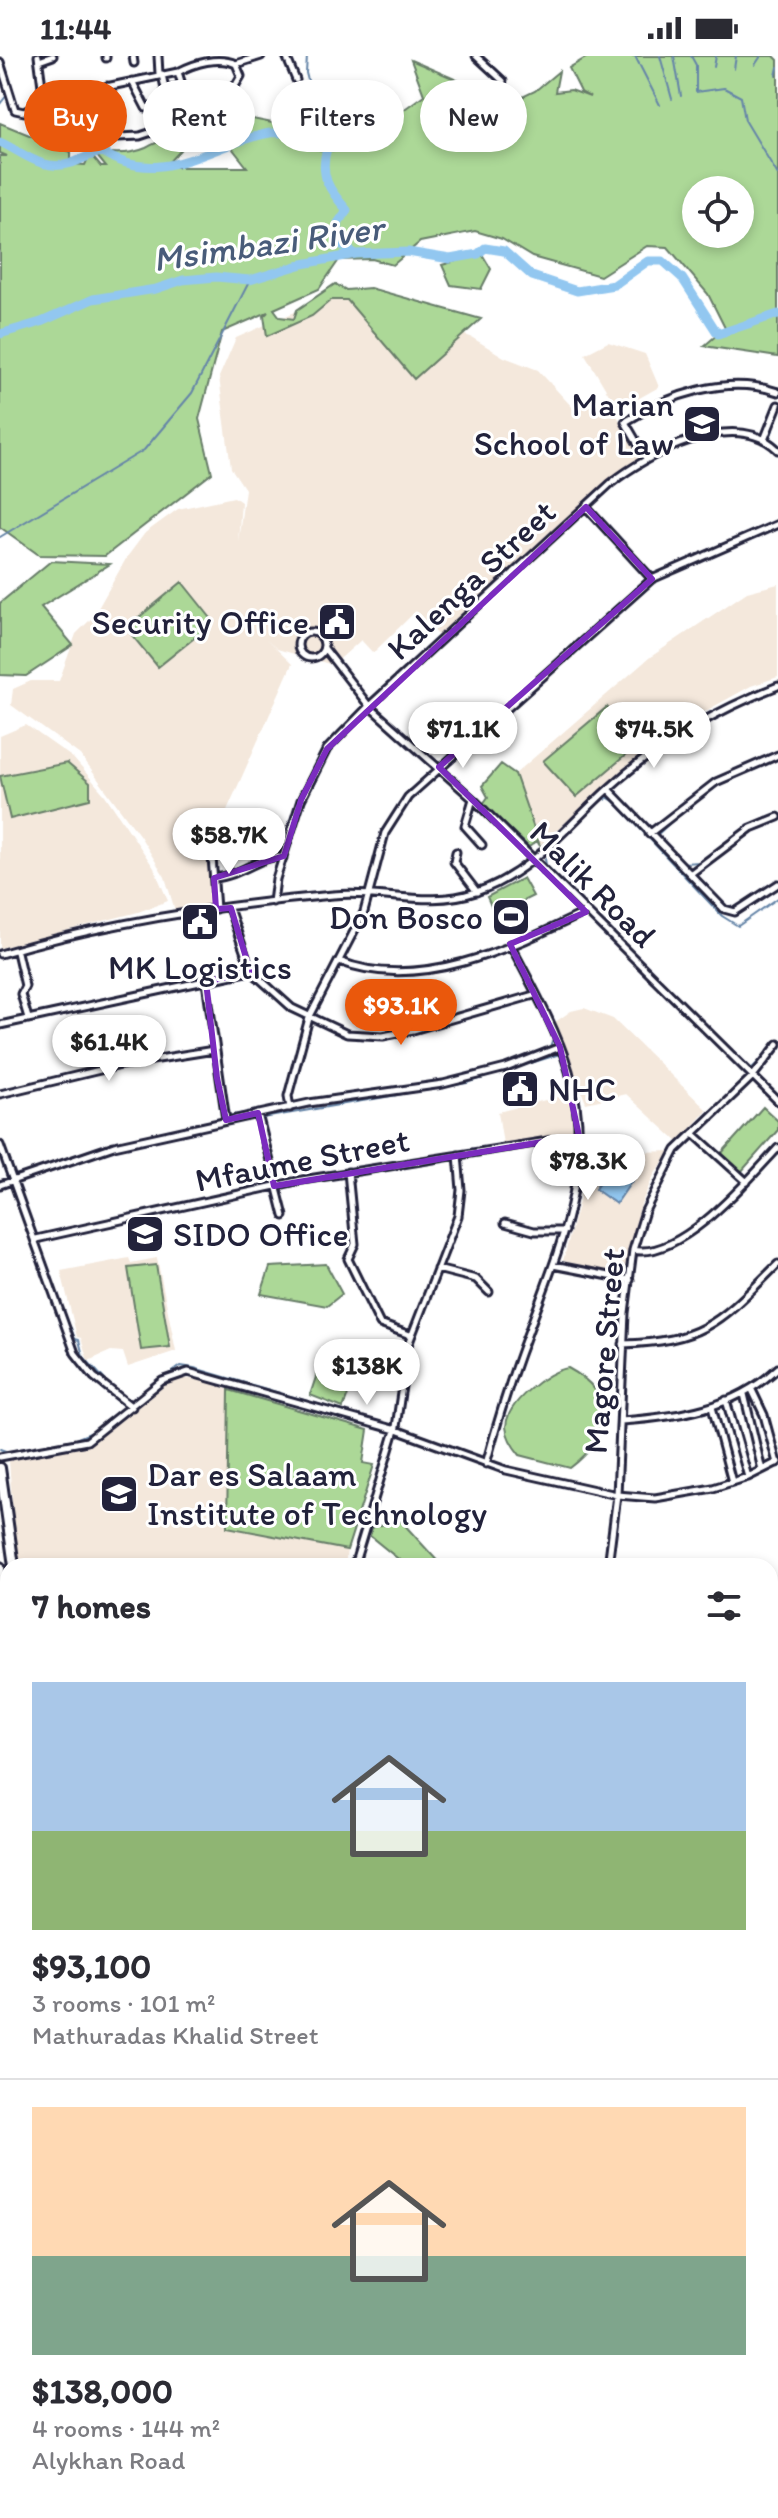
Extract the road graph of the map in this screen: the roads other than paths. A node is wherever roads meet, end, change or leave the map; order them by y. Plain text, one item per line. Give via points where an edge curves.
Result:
1 (53, 56) edge
2 (158, 56) edge
3 (193, 56) edge
4 (261, 56) edge
5 (286, 56) edge
6 (476, 56) edge
7 (39, 58) edge
8 (1, 59) edge
9 (194, 64) junction
10 (236, 64) junction
11 (178, 72) junction
12 (160, 74) junction
13 (41, 80) edge
14 (162, 80) edge
15 (181, 80) edge
16 (239, 80) edge
17 (296, 80) dead end
18 (502, 80) edge
19 (132, 81) junction
20 (127, 82) edge
21 (143, 102) edge
22 (24, 112) edge
23 (778, 392) edge
24 (778, 405) edge
25 (764, 440) junction
26 (778, 450) edge
27 (646, 458) junction
28 (586, 507) junction
29 (778, 524) edge
30 (652, 579) junction
31 (324, 648) junction
32 (317, 657) junction
33 (331, 660) junction
34 (778, 686) edge
35 (369, 706) junction
36 (778, 755) edge
37 (439, 767) junction
38 (608, 789) junction
39 (473, 799) junction
40 (778, 817) edge
41 (649, 834) junction
42 (211, 844) dead end
43 (482, 845) dead end
44 (456, 852) dead end
45 (283, 858) junction
46 (535, 859) junction
47 (528, 865) junction
48 (546, 870) junction
49 (690, 874) junction
50 (214, 878) junction
51 (778, 884) edge
52 (477, 892) junction
53 (370, 894) junction
54 (273, 902) junction
55 (229, 908) junction
56 (216, 909) junction
57 (586, 912) junction
58 (510, 944) junction
59 (17, 952) dead end
60 (0, 954) edge
61 (339, 961) junction
62 (251, 971) junction
63 (206, 982) junction
64 (534, 995) junction
65 (28, 1018) junction
66 (309, 1018) junction
67 (0, 1025) edge
68 (778, 1044) edge
69 (560, 1047) junction
70 (214, 1050) junction
71 (753, 1076) junction
72 (0, 1094) edge
73 (778, 1101) edge
74 (290, 1108) junction
75 (258, 1114) junction
76 (226, 1120) junction
77 (694, 1134) junction
78 (579, 1136) junction
79 (0, 1145) edge
80 (778, 1148) edge
81 (458, 1155) junction
82 (2, 1156) edge
83 (348, 1172) junction
84 (12, 1182) junction
85 (747, 1182) junction
86 (0, 1185) edge
87 (274, 1186) junction
88 (284, 1216) dead end
89 (505, 1223) dead end
90 (565, 1231) junction
91 (36, 1239) junction
92 (633, 1250) junction
93 (778, 1264) edge
94 (553, 1265) junction
95 (437, 1269) junction
96 (630, 1280) junction
97 (489, 1292) dead end
98 (410, 1335) junction
99 (623, 1344) junction
100 (778, 1368) edge
101 (752, 1390) junction
102 (744, 1394) junction
103 (726, 1400) junction
104 (132, 1407) junction
105 (712, 1407) junction
106 (621, 1421) junction
107 (396, 1430) junction
108 (0, 1457) edge
109 (777, 1462) edge
110 (486, 1464) junction
111 (0, 1468) edge
112 (762, 1470) junction
113 (748, 1477) junction
114 (732, 1482) junction
115 (617, 1495) junction
116 (13, 1558) edge
117 (356, 1558) edge
118 (609, 1558) edge

1 - 7 street
2 - 12 street
3 - 9 street
4 - 10 street
5 - 17 street
6 - 18 street
7 - 13 street
8 - 22 street via 15,110
9 - 10 street
9 - 11 street
10 - 16 street
11 - 12 street
11 - 15 street
12 - 14 street
12 - 19 street
19 - 20 street
19 - 21 street
23 - 27 street via 753,384 665,398 625,422
24 - 25 street
25 - 26 street, Kalenga Street
25 - 27 street, Kalenga Street via 704,436
27 - 28 street, Kalenga Street
28 - 30 street
28 - 35 street, Kalenga Street
29 - 30 street
30 - 37 street
31 - 32 street
31 - 32 street via 316,633 301,636 300,653
31 - 33 street, Malik Road
32 - 33 street
33 - 35 street, Malik Road
34 - 38 street via 689,728
35 - 37 street, Malik Road
35 - 45 street, Kalenga Street via 314,770
36 - 41 street via 716,782
37 - 39 street, Malik Road
37 - 53 street via 389,825
38 - 41 street
38 - 46 street
39 - 43 street via 465,826
39 - 46 street, Malik Road
40 - 49 street via 751,828
41 - 49 street
42 - 50 street
44 - 52 street via 454,862
45 - 50 street via 263,858 238,874
45 - 54 street, Kalenga Street
46 - 47 street
46 - 48 street, Malik Road
47 - 48 street
47 - 52 street
48 - 57 street, Malik Road
49 - 51 street via 731,912
50 - 56 street
52 - 53 street via 434,901
53 - 54 street
53 - 61 street
54 - 55 street
55 - 56 street
55 - 62 street
56 - 60 street via 99,927
57 - 58 street
57 - 71 street, Malik Road
58 - 61 street via 468,960 413,971 371,971
58 - 64 street
59 - 65 street
61 - 66 street
62 - 63 street
62 - 66 street
63 - 65 street
63 - 70 street
64 - 66 street via 383,1036 347,1034
64 - 69 street
65 - 67 street
66 - 74 street via 288,1096
68 - 71 street, Magore Street
69 - 74 street via 443,1084
69 - 78 street
70 - 72 street via 121,1065
70 - 76 street
71 - 73 street, Malik Road
71 - 77 street, Magore Street
74 - 75 street
75 - 76 street
75 - 87 street
76 - 84 street via 114,1146
77 - 85 street
77 - 92 street, Magore Street via 676,1150 655,1186
78 - 81 street, Mfaume Street
78 - 90 street via 579,1168
79 - 82 street
80 - 85 street
81 - 83 street, Mfaume Street
81 - 95 street via 458,1216
82 - 84 street
83 - 87 street, Mfaume Street
83 - 98 street via 355,1216 351,1269 380,1324
84 - 86 street
84 - 91 street
85 - 92 street via 677,1241
87 - 88 street
87 - 91 street, Mfaume Street
89 - 90 street via 534,1231
90 - 94 street
91 - 104 street via 75,1353 94,1377
92 - 96 street, Magore Street
93 - 99 street via 713,1326 671,1341
94 - 96 street
94 - 110 street
95 - 97 street via 476,1279
95 - 98 street
96 - 99 street, Magore Street
98 - 107 street
99 - 106 street, Magore Street
100 - 101 street
101 - 102 street
101 - 109 street
102 - 103 street
102 - 112 street
103 - 105 street
103 - 113 street
104 - 107 street via 162,1381 188,1372
104 - 108 street via 82,1443
105 - 106 street
105 - 114 street
106 - 115 street, Magore Street
107 - 110 street
107 - 117 street
109 - 112 street
110 - 115 street
111 - 116 highway
112 - 113 street
113 - 114 street
114 - 115 street via 664,1497
115 - 118 street, Magore Street

